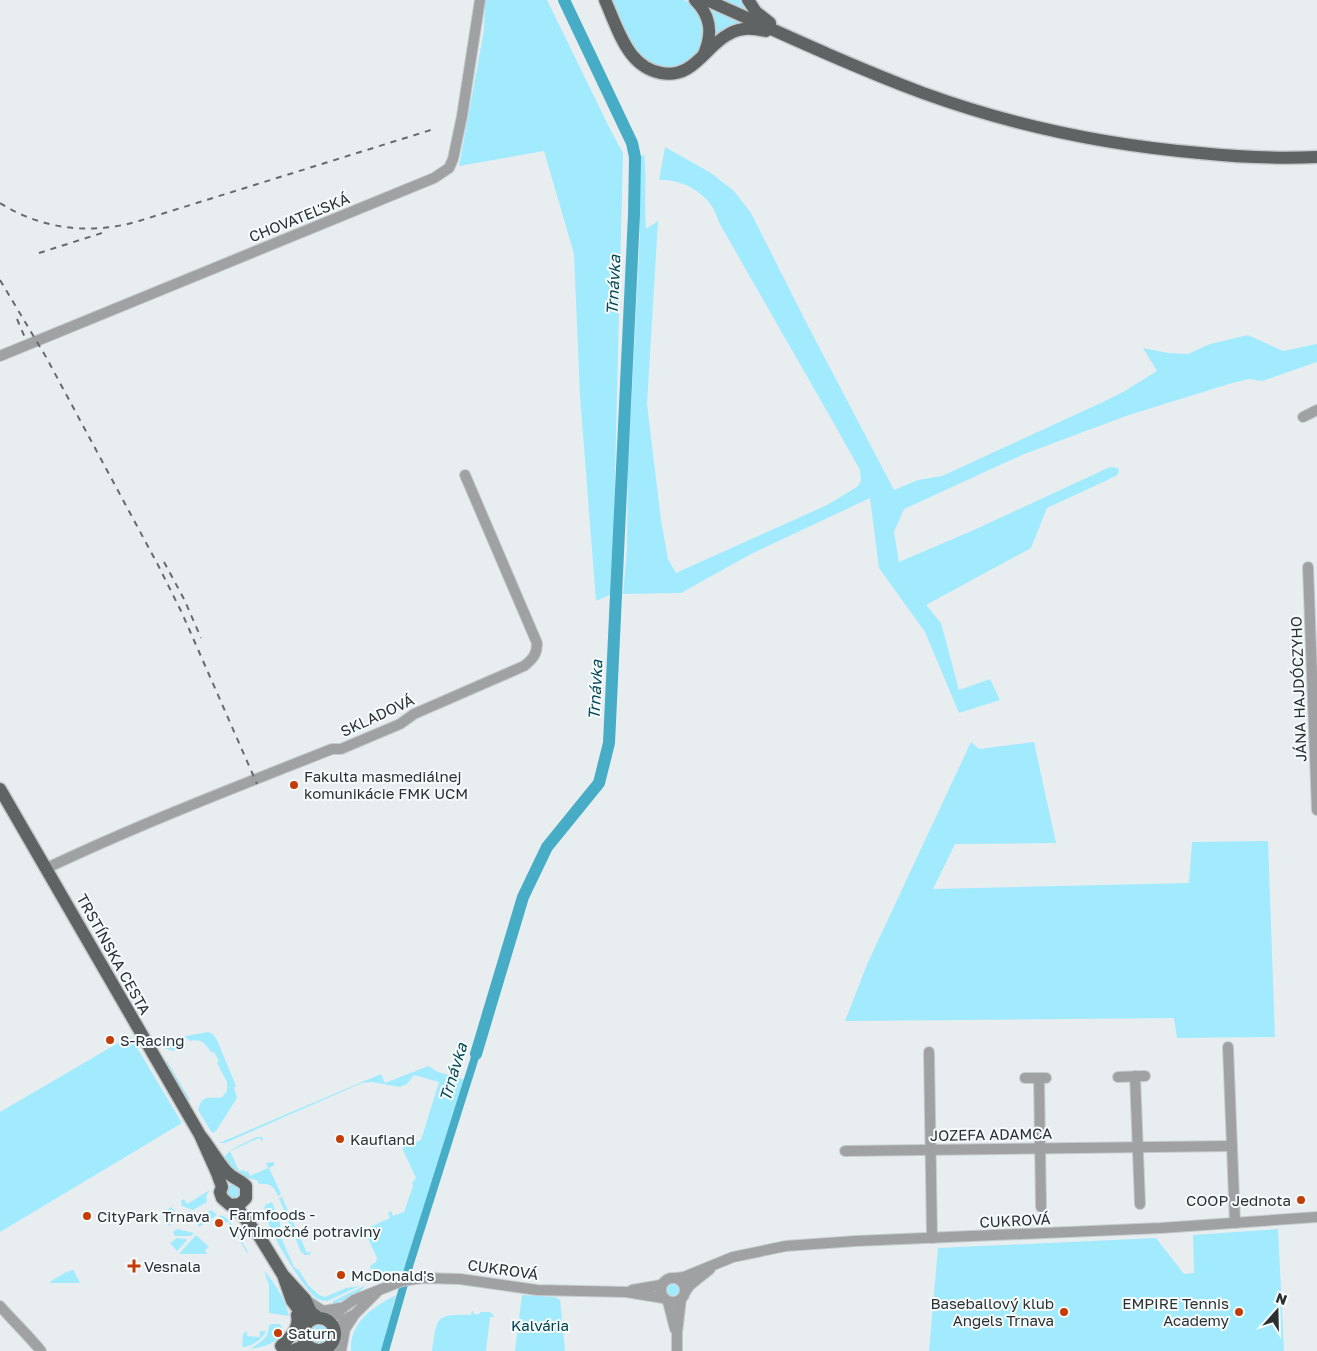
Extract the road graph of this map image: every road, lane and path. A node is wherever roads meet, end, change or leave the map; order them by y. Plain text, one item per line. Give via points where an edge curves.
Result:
1 (480, 0) edge
2 (605, 0) edge
3 (695, 0) edge
4 (707, 0) edge
5 (748, 0) edge
6 (790, 37) junction
7 (702, 58) junction
8 (1317, 157) edge
9 (0, 356) edge
10 (1317, 410) edge
11 (1303, 417) dead end
12 (465, 475) dead end
13 (1308, 567) dead end
14 (1317, 781) edge
15 (0, 789) edge
16 (1317, 810) edge
17 (47, 868) junction
18 (1228, 1047) dead end
19 (929, 1052) dead end
20 (1118, 1076) dead end
21 (1025, 1078) dead end
22 (200, 1136) junction
23 (1232, 1146) junction
24 (1138, 1147) junction
25 (1041, 1149) junction
26 (931, 1150) junction
27 (845, 1151) dead end
28 (234, 1179) junction
29 (222, 1187) junction
30 (241, 1203) junction
31 (1140, 1204) dead end
32 (1042, 1207) dead end
33 (1317, 1217) edge
34 (1235, 1223) junction
35 (932, 1238) junction
36 (717, 1263) junction
37 (676, 1278) junction
38 (661, 1285) junction
39 (378, 1292) junction
40 (626, 1292) junction
41 (683, 1296) junction
42 (299, 1300) junction
43 (665, 1300) junction
44 (0, 1306) edge
45 (344, 1307) junction
46 (355, 1314) junction
47 (322, 1319) junction
48 (305, 1328) junction
49 (676, 1333) junction
50 (336, 1344) edge
51 (282, 1349) edge
52 (315, 1349) edge
53 (34, 1350) edge
54 (677, 1351) edge

1 - 9 street, CHOVATEĽSKÁ via 462,116 449,168 434,178
2 - 7 main road via 628,48 642,65 665,74 676,73
3 - 7 main road via 706,13 710,27 710,38
4 - 6 main road
5 - 6 main road via 758,14
6 - 7 main road via 743,29 724,36
6 - 8 main road via 925,94 1046,129 1181,151 1259,157
10 - 11 street
12 - 17 street, SKLADOVÁ via 537,642 537,652 532,660 414,714 400,724 264,776
13 - 14 street, JÁNA HAJDÓCZYHO
14 - 16 street, JÁNA HAJDÓCZYHO
15 - 17 main road, TRSTÍNSKA CESTA
17 - 22 main road, TRSTÍNSKA CESTA
18 - 23 street
19 - 26 street
20 - 24 street via 1140,1076
21 - 25 street via 1043,1078
22 - 28 main road, TRSTÍNSKA CESTA
22 - 29 main road, TRSTÍNSKA CESTA
23 - 24 street, JOZEFA ADAMCA
23 - 34 street
24 - 25 street, JOZEFA ADAMCA
24 - 31 street
25 - 26 street, JOZEFA ADAMCA
25 - 32 street
26 - 27 street, JOZEFA ADAMCA
26 - 35 street
28 - 29 main road via 226,1181
28 - 30 main road, TRSTÍNSKA CESTA via 246,1186 247,1192
29 - 30 main road, TRSTÍNSKA CESTA via 220,1194 224,1202 230,1206
30 - 42 main road, TRSTÍNSKA CESTA
33 - 34 street, CUKROVÁ
34 - 35 street, CUKROVÁ
35 - 36 street, CUKROVÁ via 786,1246
36 - 37 street, CUKROVÁ
36 - 41 street, CUKROVÁ via 690,1285
37 - 38 street
37 - 41 street via 682,1282
38 - 40 street, CUKROVÁ
38 - 43 street
39 - 40 street, CUKROVÁ via 394,1283 418,1278 460,1279 537,1290
39 - 45 street, CUKROVÁ
39 - 46 street, CUKROVÁ
40 - 43 street, CUKROVÁ
41 - 43 street via 676,1302
41 - 49 street
42 - 45 street, CUKROVÁ via 323,1311
42 - 47 main road, TRSTÍNSKA CESTA
42 - 48 main road, TRSTÍNSKA CESTA
42 - 51 main road via 297,1327
43 - 49 street
44 - 53 street via 27,1333
45 - 47 street, CUKROVÁ via 334,1316
46 - 50 street
46 - 50 street, CUKROVÁ via 344,1320
47 - 48 main road via 312,1320
47 - 50 main road via 331,1323
48 - 51 main road via 296,1340
48 - 52 main road via 304,1340
49 - 54 street
50 - 52 main road
51 - 52 main road

